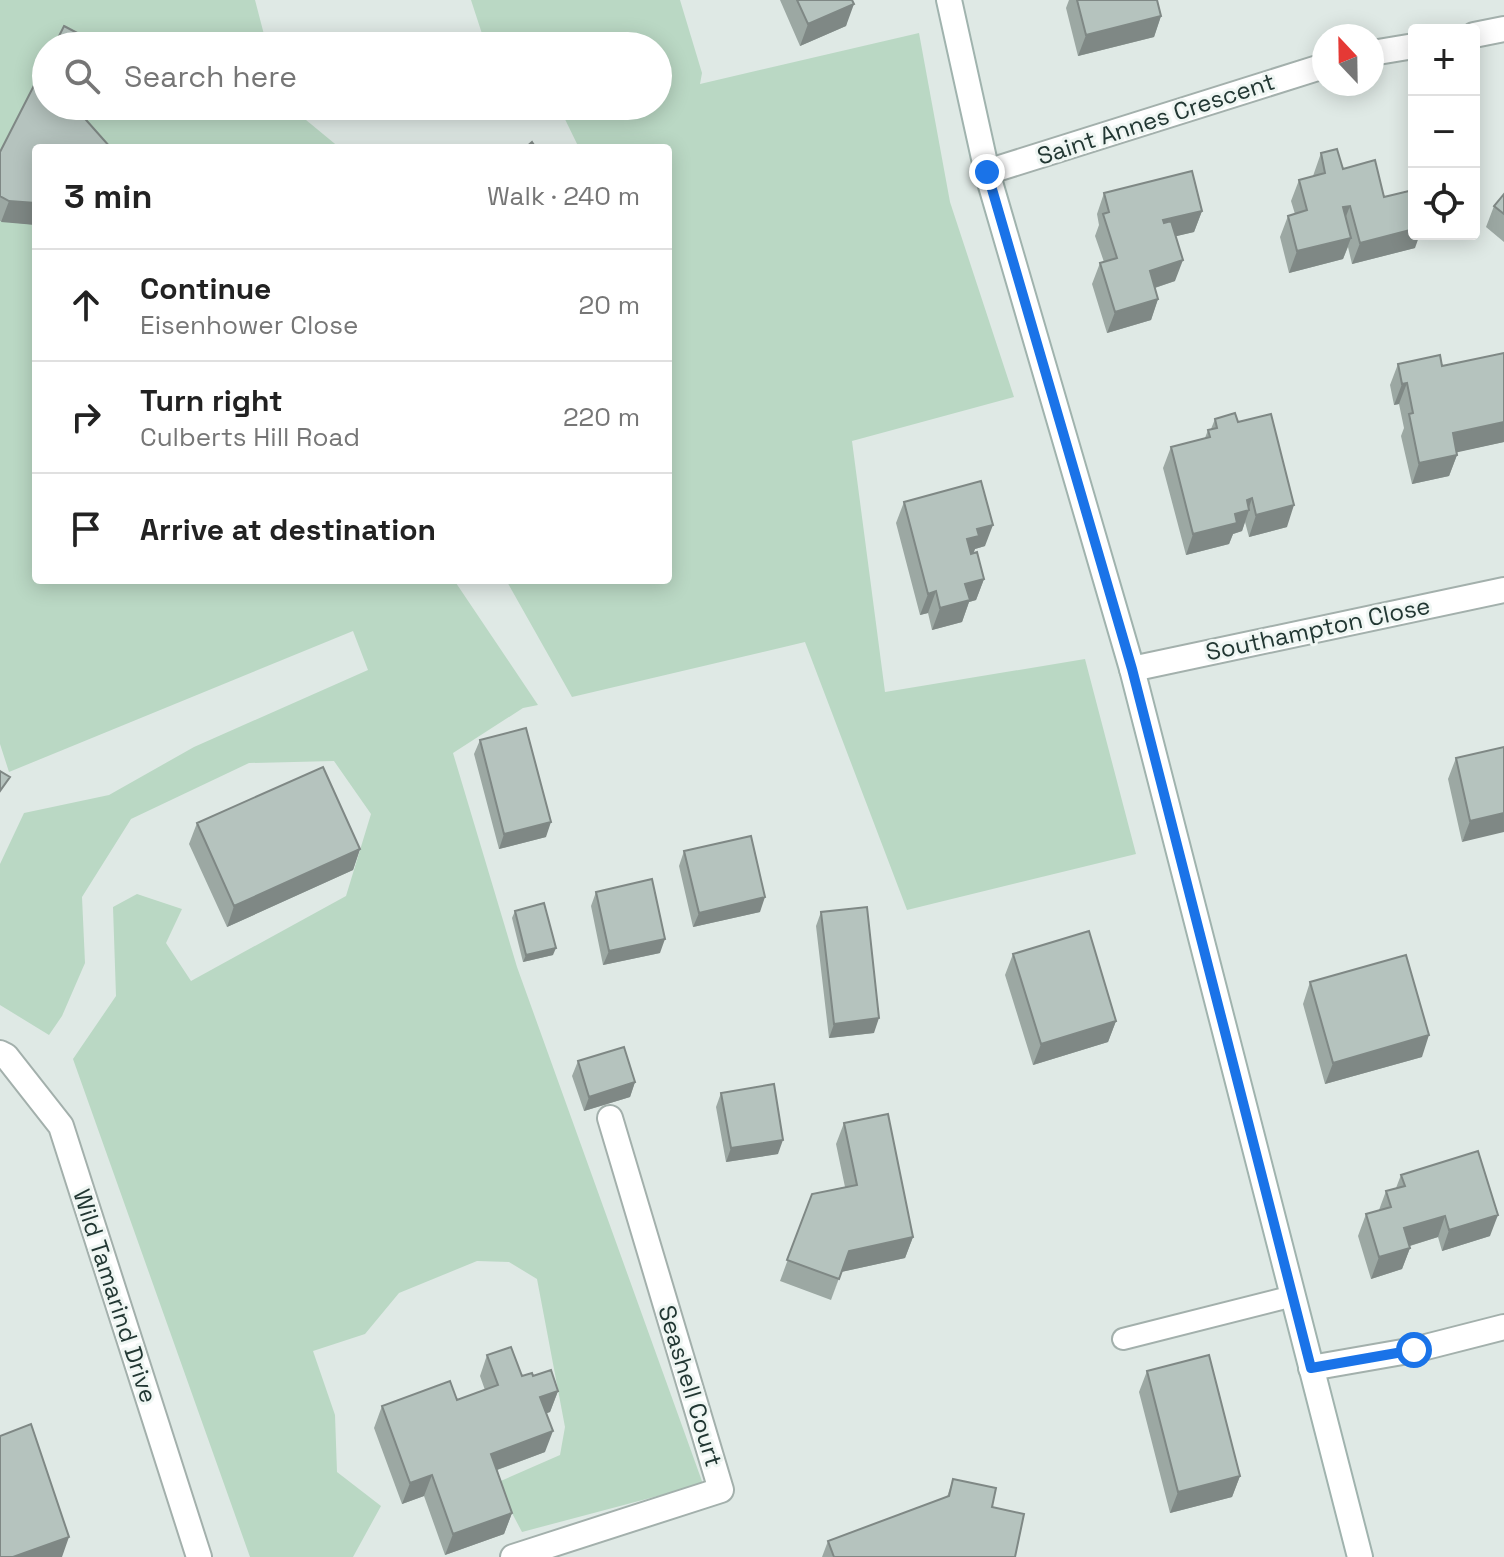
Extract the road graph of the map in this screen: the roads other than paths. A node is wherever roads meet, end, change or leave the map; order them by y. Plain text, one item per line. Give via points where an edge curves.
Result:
1 (949, 0) edge
2 (1504, 29) edge
3 (1480, 34) edge
4 (1408, 47) edge
5 (1384, 51) edge
6 (1312, 70) edge
7 (987, 172) junction
8 (1504, 590) edge
9 (1132, 669) junction
10 (0, 1053) edge
11 (610, 1118) dead end
12 (1293, 1296) junction
13 (1504, 1327) edge
14 (1123, 1339) dead end
15 (1311, 1368) junction
16 (199, 1557) edge
17 (513, 1557) edge
18 (1360, 1557) edge

1 - 7 street
2 - 3 street
4 - 5 street
6 - 7 street, Saint Annes Crescent
7 - 9 street
8 - 9 street, Southampton Close
9 - 12 street
10 - 16 street, Wild Tamarind Drive via 61,1126
11 - 17 street, Seashell Court via 721,1490
12 - 14 lane
12 - 15 street
13 - 15 street
15 - 18 street

